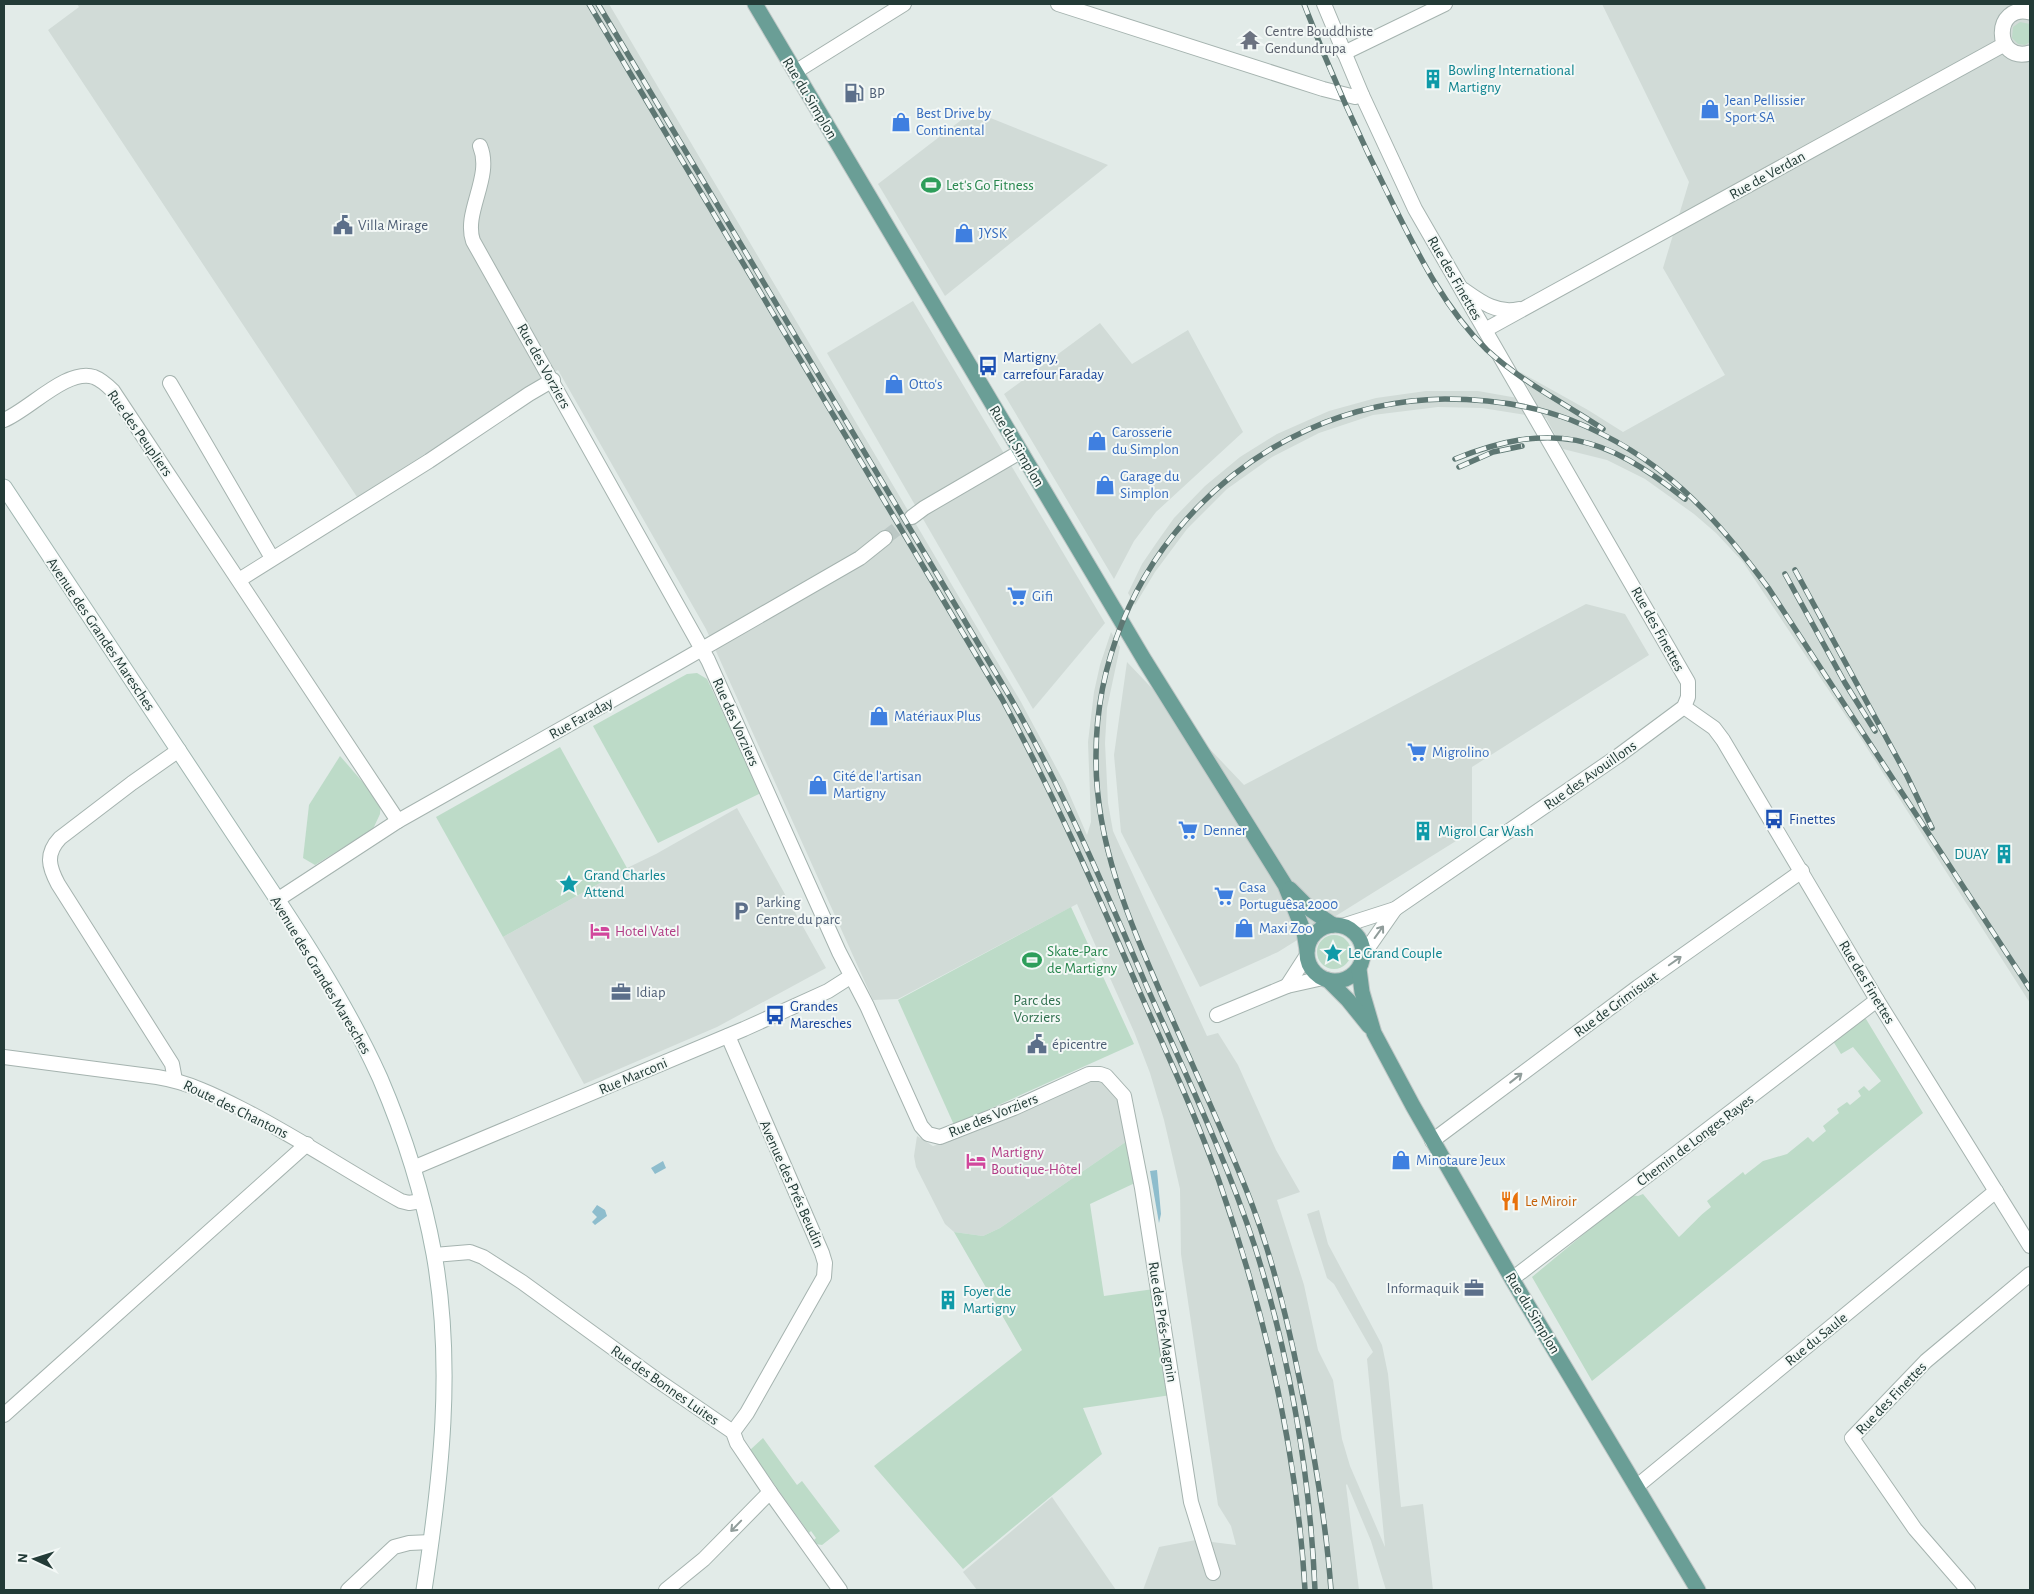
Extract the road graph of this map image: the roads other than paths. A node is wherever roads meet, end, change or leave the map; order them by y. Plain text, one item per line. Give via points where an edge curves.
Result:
1 (755, 4) edge
2 (904, 4) edge
3 (1058, 4) edge
4 (1324, 4) edge
5 (1445, 4) edge
6 (2004, 4) edge
7 (2024, 9) edge
8 (2005, 21) junction
9 (2005, 44) junction
10 (1344, 54) junction
11 (2028, 55) edge
12 (795, 72) junction
13 (1362, 95) junction
14 (480, 146) dead end
15 (1460, 286) junction
16 (1529, 306) junction
17 (1485, 330) junction
18 (553, 380) junction
19 (170, 383) dead end
20 (4, 420) edge
21 (1020, 452) junction
22 (4, 487) edge
23 (912, 517) tunnel mouth
24 (885, 538) tunnel mouth
25 (272, 558) junction
26 (239, 580) junction
27 (702, 649) junction
28 (1684, 707) junction
29 (179, 750) junction
30 (398, 821) junction
31 (1802, 871) junction
32 (1285, 885) junction
33 (277, 900) junction
34 (1395, 909) junction
35 (1338, 925) junction
36 (1307, 953) junction
37 (1361, 962) junction
38 (850, 977) junction
39 (1325, 979) junction
40 (1288, 986) junction
41 (1877, 1000) junction
42 (1217, 1015) dead end
43 (1374, 1032) junction
44 (728, 1036) junction
45 (4, 1057) edge
46 (1106, 1076) joint
47 (175, 1080) junction
48 (1432, 1141) junction
49 (307, 1144) junction
50 (413, 1168) junction
51 (1996, 1191) junction
52 (421, 1201) junction
53 (2030, 1246) edge
54 (434, 1255) junction
55 (2030, 1274) edge
56 (1512, 1279) junction
57 (4, 1415) edge
58 (732, 1432) junction
59 (1636, 1487) junction
60 (770, 1492) junction
61 (431, 1542) junction
62 (1213, 1572) dead end
63 (348, 1590) edge
64 (424, 1590) edge
65 (666, 1590) edge
66 (840, 1590) edge
67 (1698, 1590) edge
68 (1968, 1590) edge

1 - 12 main road, Rue du Simplon
2 - 12 street
3 - 13 street via 1323,89 1355,97
4 - 10 street, Rue des Finettes
5 - 10 street
6 - 8 main road
7 - 8 main road
8 - 9 main road via 2002,30
9 - 11 main road via 2013,52
9 - 16 street, Rue de Verdan
10 - 13 street, Rue des Finettes
12 - 21 main road, Rue du Simplon
13 - 15 street, Rue des Finettes via 1415,209
14 - 18 street, Rue des Vorziers via 483,163 471,234
15 - 16 street, Rue de Verdan via 1490,307 1512,310
15 - 17 street, Rue des Finettes
16 - 17 street, Rue de Verdan
17 - 28 street, Rue des Finettes via 1688,682
18 - 25 street
18 - 27 street, Rue des Vorziers
19 - 25 street
20 - 26 street, Rue des Peupliers via 70,378 83,376 101,380 138,426
21 - 23 street
21 - 32 main road, Rue du Simplon via 1144,661
22 - 29 main road, Avenue des Grandes Maresches
24 - 27 street, Rue Faraday via 860,558
25 - 26 street
26 - 30 street, Rue des Peupliers
27 - 30 street, Rue Faraday
27 - 38 street, Rue des Vorziers
28 - 31 street, Rue des Finettes via 1714,728
28 - 34 street, Rue des Avouillons via 1626,751
29 - 33 main road, Avenue des Grandes Maresches
29 - 47 street via 60,838 51,850 49,860 58,884 172,1064
30 - 33 street, Rue Faraday
31 - 41 street, Rue des Finettes
48 -> 31 street, Rue de Grimisuat via 1638,987
32 - 35 main road, Rue du Simplon via 1311,910
32 - 36 main road, Rue du Simplon via 1304,932
33 - 50 main road, Avenue des Grandes Maresches via 332,987 362,1042 390,1103
34 - 35 street, Rue des Avouillons
37 -> 34 street, Rue des Avouillons
35 - 36 main road via 1316,932
35 - 37 main road via 1358,936 1363,947
36 - 39 main road via 1312,968
36 - 40 street
37 - 39 main road via 1345,980
37 - 43 main road, Rue du Simplon via 1362,992
38 - 44 street, Rue Marconi via 828,991
38 - 46 street, Rue des Vorziers via 867,1006 920,1126 928,1134 940,1136 950,1133 1090,1074
39 - 40 street
39 - 43 main road, Rue du Simplon via 1348,1000
40 - 42 street
41 - 51 street, Rue des Finettes
41 - 56 street, Chemin de Longes Rayes
43 - 48 main road, Rue du Simplon
44 - 50 street, Rue Marconi
44 - 58 street, Avenue des Prés Beudin via 825,1264 820,1285 747,1413
45 - 47 street, Route des Chantons
46 - 62 street, Rue des Prés-Magnin via 1124,1096 1142,1188 1191,1502
47 - 49 street, Route des Chantons via 219,1098
48 - 56 main road, Rue du Simplon
49 - 52 street, Route des Chantons via 400,1201
49 - 57 street
50 - 52 main road, Avenue des Grandes Maresches
51 - 53 street, Rue des Finettes
51 - 59 street, Rue du Saule
52 - 54 main road, Avenue des Grandes Maresches
54 - 58 street, Rue des Bonnes Luites via 470,1252 483,1257
54 - 61 main road, Avenue des Grandes Maresches via 445,1399
55 - 68 street, Rue des Finettes via 1926,1361 1852,1438 1915,1529
56 - 59 main road, Rue du Simplon
58 - 60 street, Rue des Bonnes Luites
59 - 67 main road, Rue du Simplon
60 -> 65 street via 704,1559
60 - 66 street, Rue des Bonnes Luites
61 - 63 street via 394,1546
61 - 64 main road, Avenue des Grandes Maresches

